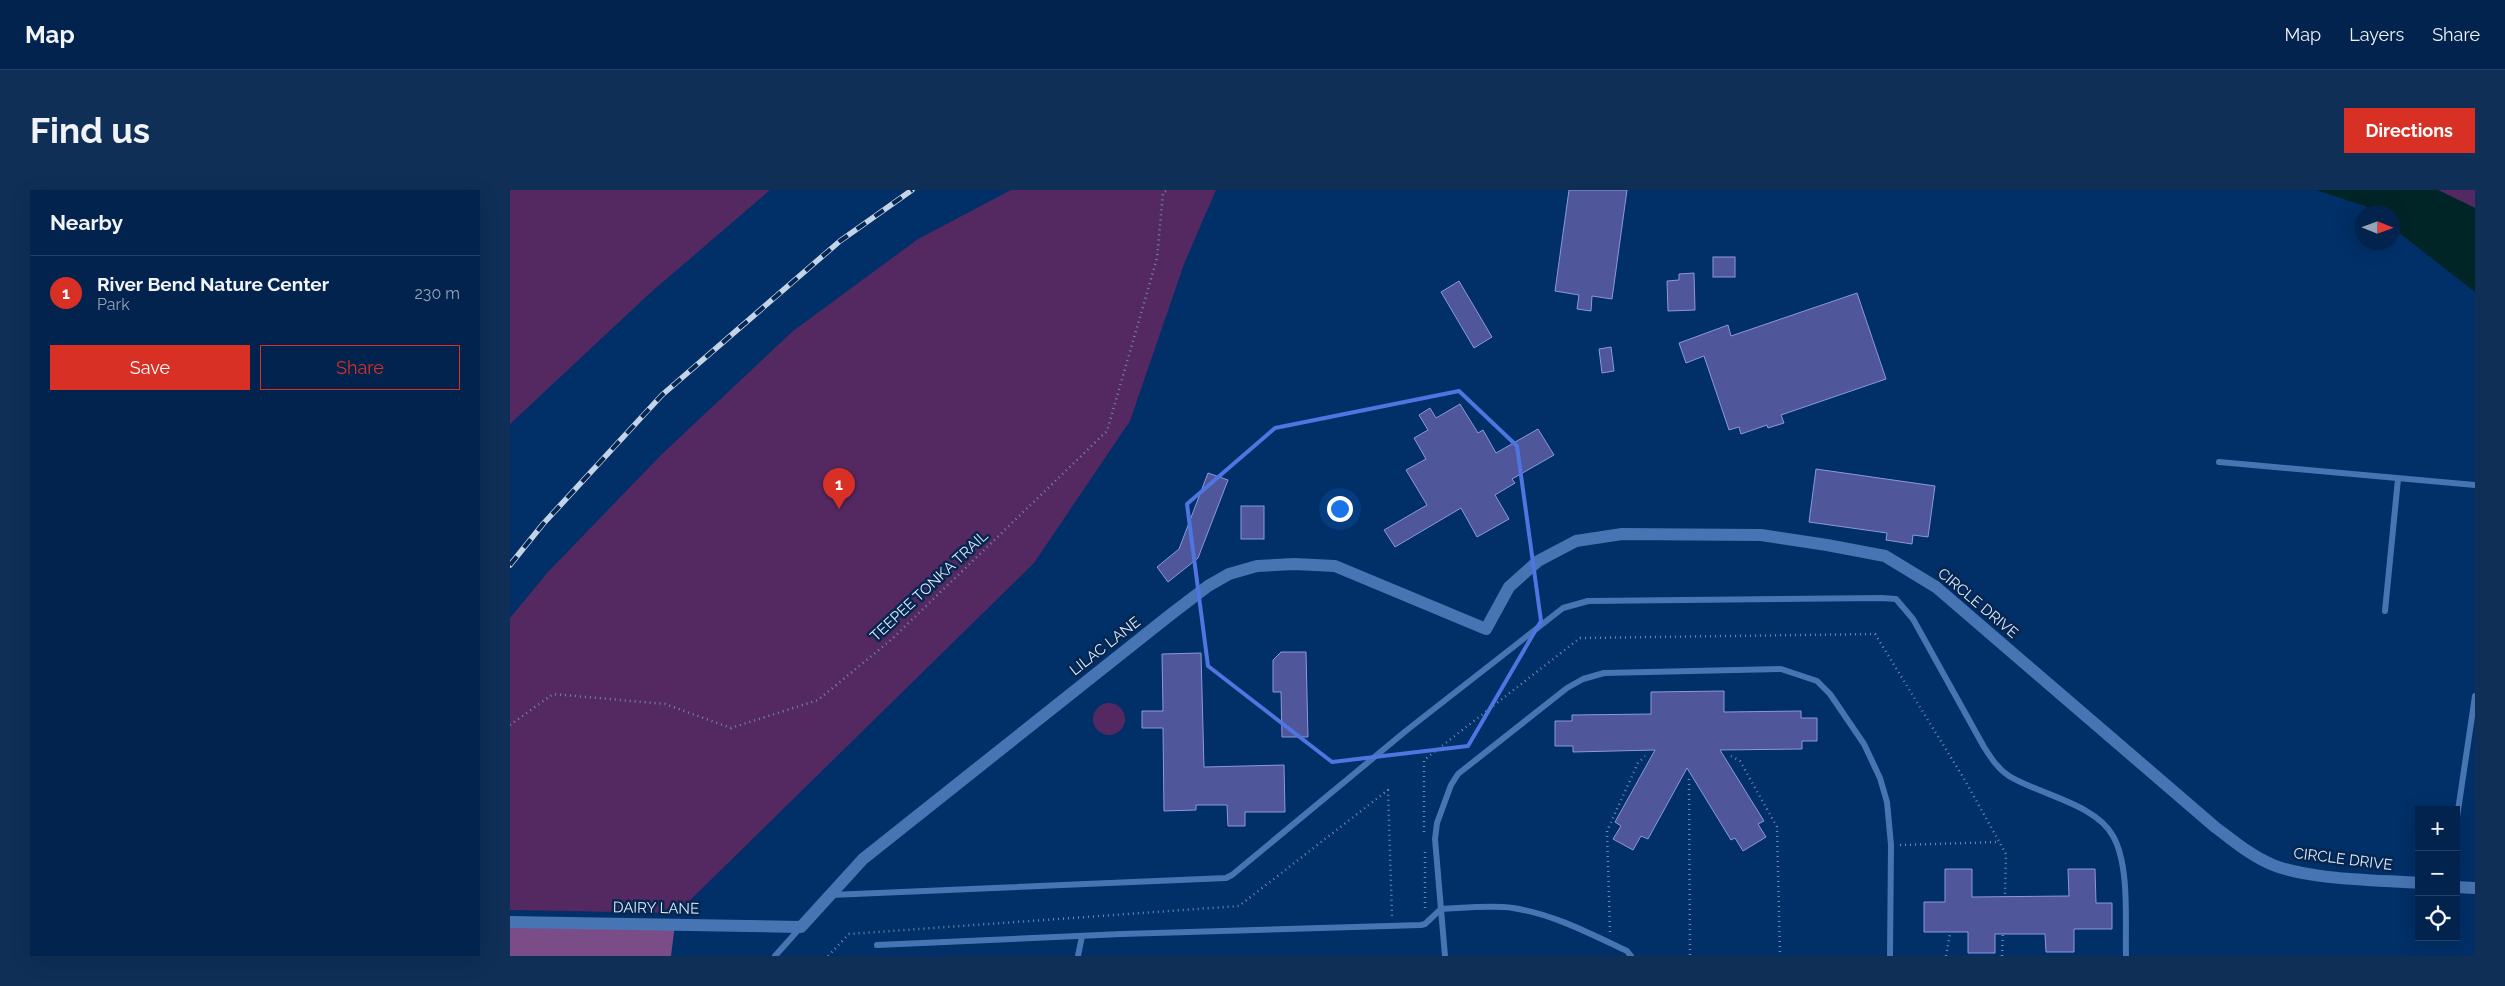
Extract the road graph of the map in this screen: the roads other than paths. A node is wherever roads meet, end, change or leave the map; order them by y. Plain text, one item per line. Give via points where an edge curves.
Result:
1 (2218, 462) dead end
2 (2398, 479) junction
3 (2475, 485) edge
4 (2385, 611) dead end
5 (1486, 629) joint
6 (2475, 696) edge
7 (2459, 806) edge
8 (2415, 883) edge
9 (2460, 887) edge
10 (2475, 888) edge
11 (829, 896) junction
12 (1441, 909) junction
13 (510, 922) edge
14 (801, 927) junction
15 (1082, 936) junction
16 (877, 946) dead end
17 (774, 956) edge
18 (1078, 956) edge
19 (1445, 956) edge
20 (1631, 956) edge
21 (1890, 956) edge
22 (2126, 956) edge

1 - 2 lane
2 - 3 lane
2 - 4 lane
5 - 8 street, CIRCLE DRIVE via 1509,587 1538,561 1576,541 1622,534 1761,535 1885,556 1936,587 2249,853 2274,865 2303,873
5 - 11 street, LILAC LANE via 1335,566 1257,566 1229,574 1170,615 863,859
6 - 7 lane
9 - 10 street
11 - 14 street, LILAC LANE
11 - 22 lane via 1226,878 1563,608 1588,601 1882,598 1896,599 1913,618 1996,765 2027,785 2088,812 2113,835 2123,872
12 - 15 lane via 1425,924
12 - 19 lane
12 - 20 lane via 1488,907 1549,916 1627,951
12 - 21 lane via 1435,839 1443,804 1458,774 1567,688 1604,673 1781,669 1817,681 1842,709 1880,778 1887,802 1891,845
13 - 14 street, DAIRY LANE
14 - 17 lane
15 - 16 lane
15 - 18 lane

